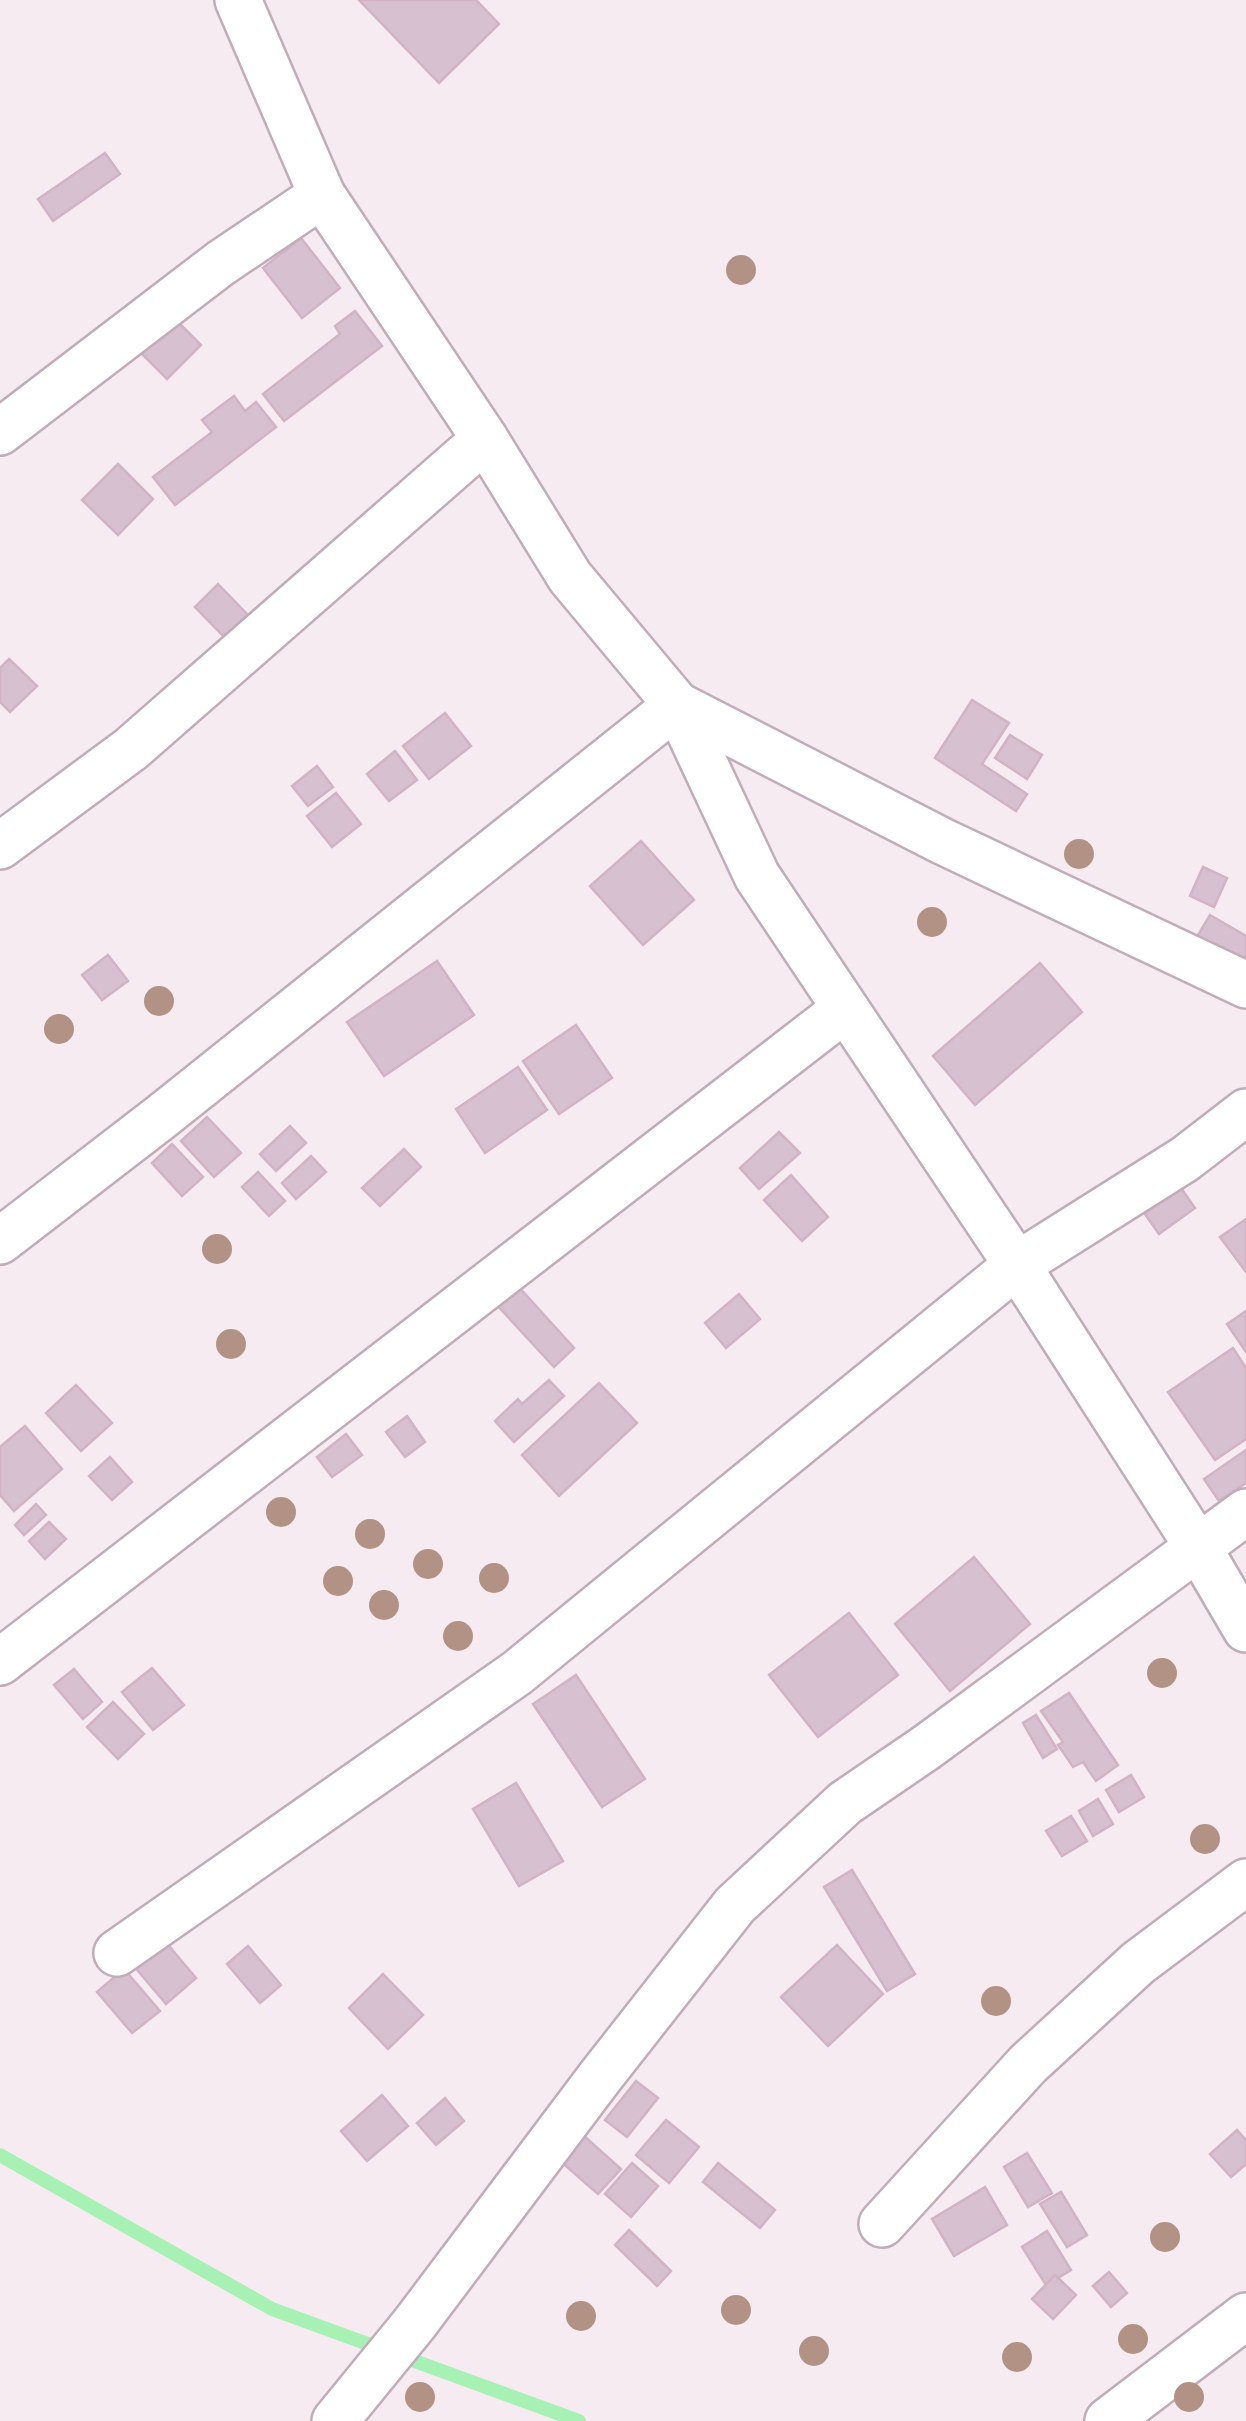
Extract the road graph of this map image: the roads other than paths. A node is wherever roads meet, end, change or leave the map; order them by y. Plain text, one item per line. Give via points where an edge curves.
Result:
1 (238, 0) edge
2 (322, 195) junction
3 (0, 432) edge
4 (484, 439) junction
5 (678, 705) junction
6 (0, 846) edge
7 (1246, 985) edge
8 (845, 1009) junction
9 (1246, 1112) edge
10 (0, 1241) edge
11 (1016, 1265) junction
12 (1246, 1512) edge
13 (1198, 1547) junction
14 (1246, 1629) edge
15 (0, 1662) edge
16 (1246, 1882) edge
17 (117, 1953) dead end
18 (882, 2224) dead end
19 (1246, 2316) edge
20 (335, 2421) edge
21 (1108, 2421) edge

1 - 2 street
2 - 3 street via 221,263
2 - 4 street
4 - 5 street via 570,577
4 - 6 street via 131,749
5 - 7 street via 942,841
5 - 8 street via 757,876
5 - 10 street
8 - 11 street
8 - 15 street
9 - 11 street
11 - 13 street
11 - 17 street via 517,1672
12 - 13 street
13 - 14 street
13 - 20 street via 845,1804 736,1905
16 - 18 street via 1138,1962 1028,2064
19 - 21 street

